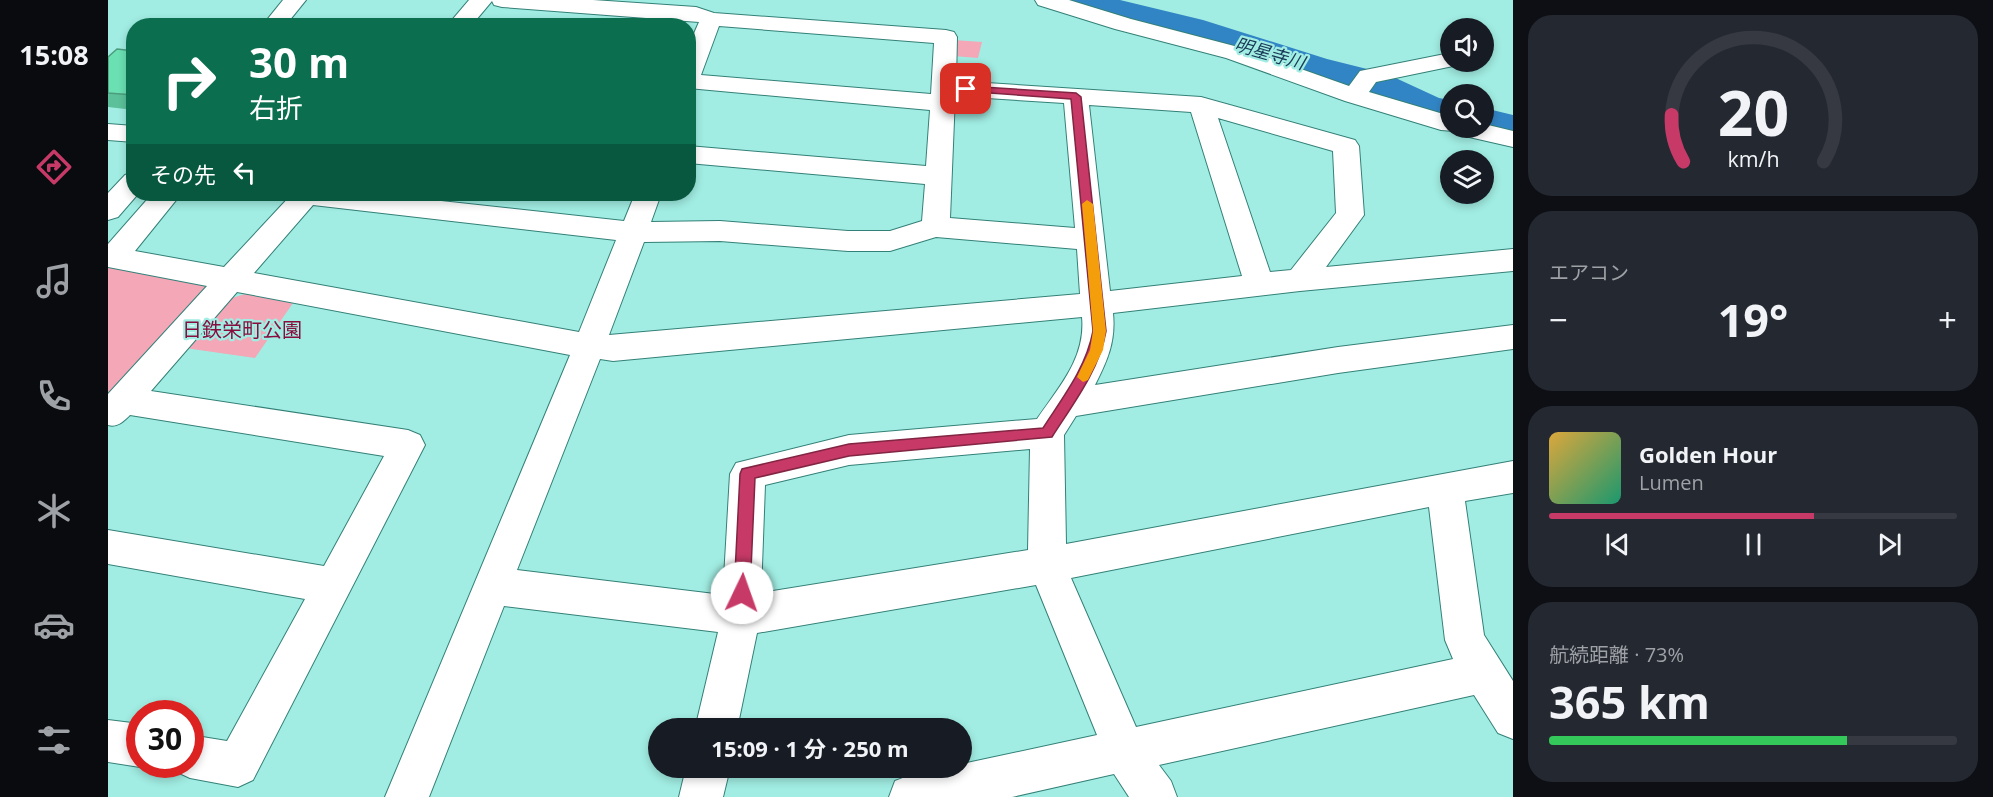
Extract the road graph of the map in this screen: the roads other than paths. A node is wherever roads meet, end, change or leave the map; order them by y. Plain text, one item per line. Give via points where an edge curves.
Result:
1 (295, 0) edge
2 (481, 0) edge
3 (502, 0) edge
4 (1046, 0) edge
5 (620, 4) edge
6 (280, 18) edge
7 (465, 18) edge
8 (711, 19) junction
9 (696, 59) edge
10 (1440, 62) edge
11 (696, 80) edge
12 (943, 95) junction
13 (1354, 96) junction
14 (1076, 97) junction
15 (1201, 105) junction
16 (1440, 121) edge
17 (108, 132) edge
18 (126, 133) edge
19 (1494, 135) edge
20 (1513, 139) edge
21 (696, 155) edge
22 (937, 176) junction
23 (126, 190) edge
24 (161, 201) edge
25 (300, 201) edge
26 (366, 201) edge
27 (645, 201) edge
28 (108, 210) edge
29 (936, 227) junction
30 (634, 232) junction
31 (1091, 240) junction
32 (1513, 260) edge
33 (231, 279) junction
34 (1300, 280) junction
35 (1259, 284) junction
36 (1095, 304) junction
37 (1513, 337) edge
38 (590, 346) junction
39 (1065, 404) junction
40 (115, 408) edge
41 (1047, 433) junction
42 (1513, 477) edge
43 (1445, 488) junction
44 (108, 547) edge
45 (1047, 565) junction
46 (333, 586) junction
47 (493, 586) junction
48 (741, 616) junction
49 (1483, 673) junction
50 (718, 718) edge
51 (1513, 718) edge
52 (108, 741) edge
53 (126, 744) edge
54 (1125, 752) junction
55 (204, 759) edge
56 (706, 778) edge
57 (407, 797) edge
58 (701, 797) edge
59 (911, 797) edge
60 (1155, 797) edge

1 - 6 street
2 - 7 street
3 - 5 street
4 - 13 street via 1234,53
5 - 8 street
8 - 9 street
8 - 12 street via 946,37
10 - 13 street via 1368,76
11 - 12 street
12 - 14 street
12 - 22 street
13 - 16 street
14 - 15 street
14 - 31 street
15 - 34 street via 1346,146 1350,215
15 - 35 street
17 - 18 street
19 - 20 street
21 - 22 street
22 - 29 street
23 - 28 street
24 - 33 street via 113,258
25 - 33 street
26 - 30 street
27 - 30 street
29 - 30 street via 890,241 720,231
29 - 31 street
30 - 38 street
31 - 36 street
32 - 34 street
33 - 38 street
33 - 40 street
34 - 35 street
35 - 36 street
36 - 38 street via 613,348
36 - 39 street via 1099,331 1096,350
37 - 39 street via 1338,360
38 - 47 street
39 - 41 street
40 - 46 street via 408,445
41 - 45 street
41 - 48 street via 849,450 748,474
42 - 43 street
43 - 45 street
43 - 49 street via 1465,640
44 - 46 street
45 - 48 street
45 - 54 street
46 - 55 street via 238,765
47 - 48 street
47 - 57 street
48 - 50 street
49 - 51 street
49 - 54 street
52 - 53 street
54 - 59 street
54 - 60 street
56 - 58 street

